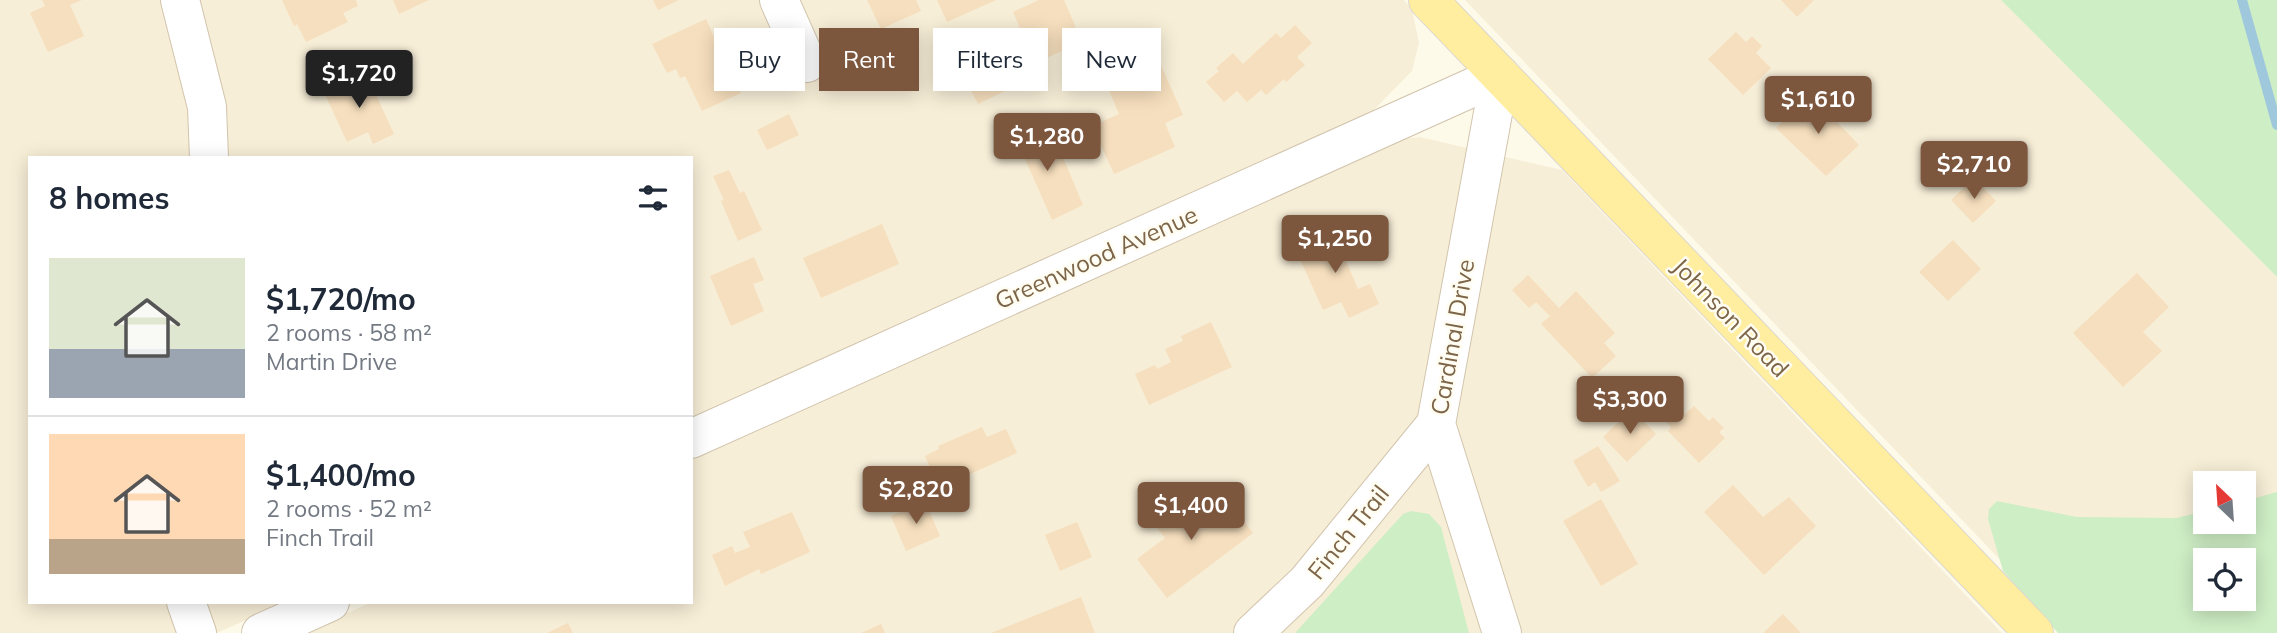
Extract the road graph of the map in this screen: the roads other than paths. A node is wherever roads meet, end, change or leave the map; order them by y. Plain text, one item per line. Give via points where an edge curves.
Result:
1 (180, 0) edge
2 (779, 0) edge
3 (1428, 0) edge
4 (807, 64) dead end
5 (1500, 75) junction
6 (209, 156) edge
7 (1436, 424) junction
8 (693, 438) edge
9 (187, 604) edge
10 (326, 604) edge
11 (197, 633) edge
12 (261, 633) edge
13 (1253, 633) edge
14 (1502, 633) edge
15 (2034, 633) edge

1 - 6 street via 207,107
2 - 4 street
3 - 5 main road, Johnson Road
5 - 7 street, Cardinal Drive
5 - 8 street, Greenwood Avenue
5 - 15 main road, Johnson Road
7 - 13 street, Finch Trail via 1307,582
7 - 14 street, Cardinal Drive
9 - 11 street
10 - 12 street

